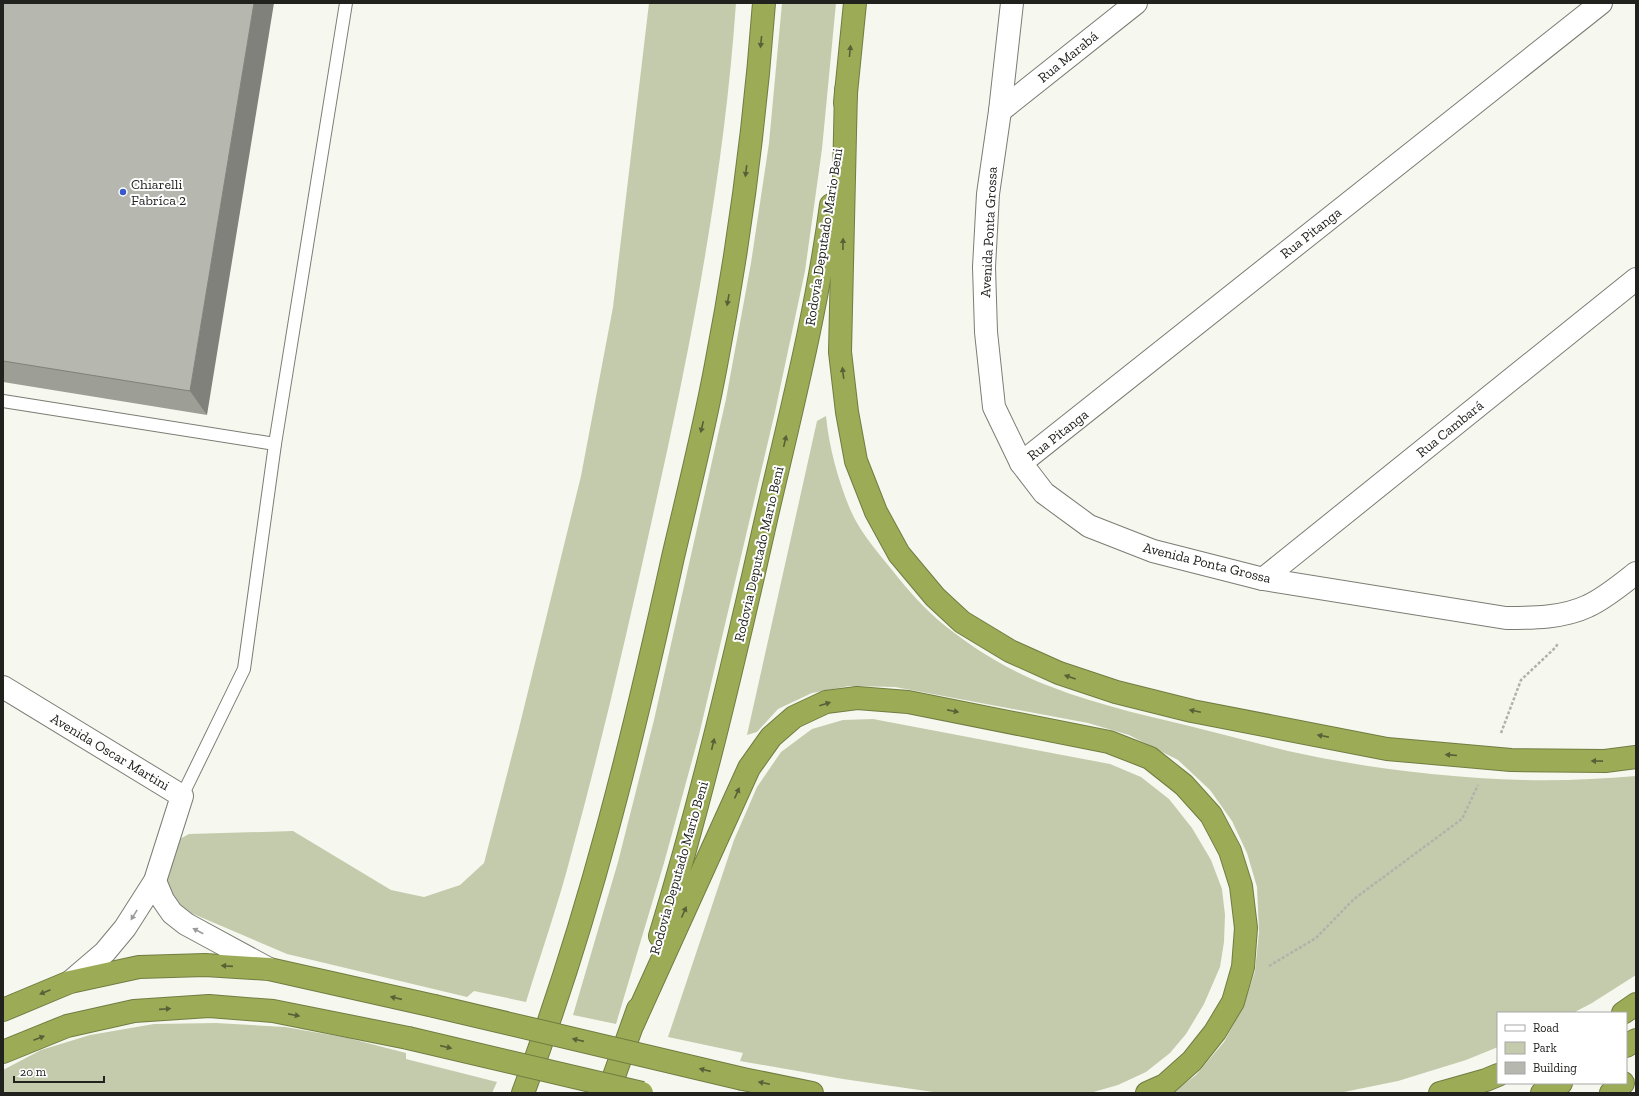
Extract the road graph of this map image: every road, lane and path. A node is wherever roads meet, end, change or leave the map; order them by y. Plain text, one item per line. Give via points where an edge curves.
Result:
1 (346, 3) edge
2 (764, 3) edge
3 (855, 3) edge
4 (1012, 3) edge
5 (1136, 3) edge
6 (1601, 3) edge
7 (846, 90) junction
8 (1000, 111) junction
9 (1636, 280) edge
10 (3, 401) edge
11 (275, 444) junction
12 (1022, 463) junction
13 (1636, 573) edge
14 (1263, 579) junction
15 (1556, 647) dead end
16 (3, 687) edge
17 (1636, 757) edge
18 (1490, 758) junction
19 (182, 796) junction
20 (154, 882) junction
21 (1268, 967) dead end
22 (269, 969) junction
23 (70, 982) junction
24 (1636, 1004) edge
25 (3, 1010) edge
26 (1624, 1012) edge
27 (633, 1024) junction
28 (1636, 1040) edge
29 (1627, 1045) edge
30 (3, 1052) edge
31 (1636, 1073) edge
32 (1497, 1075) edge
33 (1627, 1080) edge
34 (1559, 1084) edge
35 (1622, 1084) edge
36 (523, 1093) edge
37 (608, 1093) edge
38 (642, 1093) edge
39 (812, 1093) edge
40 (1146, 1093) edge
41 (1440, 1093) edge
42 (1542, 1093) edge
43 (1611, 1093) edge

1 - 11 lane
2 -> 36 highway via 752,125 734,263 716,367 646,680 620,784 572,953
7 -> 3 highway, Rodovia Deputado Mario Beni
4 - 8 street, Avenida Ponta Grossa
5 - 8 street, Rua Marabá
6 - 12 street, Rua Pitanga
18 -> 7 highway via 1387,749 1192,711 1116,692 1059,673 1010,652 962,622 935,597 899,554 876,512 856,461 847,412 840,352
27 -> 7 highway, Rodovia Deputado Mario Beni via 687,846 798,387 827,238
8 - 12 street, Avenida Ponta Grossa via 988,194 984,267 986,332 994,407
9 - 14 street, Rua Cambará
10 - 11 lane
11 - 19 lane via 244,669
12 - 14 street, Avenida Ponta Grossa via 1044,493 1089,526 1153,551
13 - 14 street, Avenida Ponta Grossa via 1588,606 1536,618 1506,618
15 - 18 path via 1521,680
16 - 19 street, Avenida Oscar Martini
17 -> 18 highway via 1605,761
18 - 21 path via 1462,819 1354,899 1316,938
19 - 20 street, Avenida Oscar Martini
22 -> 20 street via 186,924 172,913
20 -> 23 street, Avenida Oscar Martini via 105,952
22 -> 23 highway via 205,965 139,967
39 -> 22 highway, bridge
23 -> 25 highway
24 - 26 highway
27 - 37 highway, Rodovia Deputado Mario Beni
27 -> 40 highway via 749,768 771,737 794,717 826,702 857,698 908,702 1108,742 1150,758 1184,785 1211,815 1230,851 1241,886 1246,928 1243,967 1233,1002 1215,1032 1192,1061 1165,1085
28 - 29 highway
30 -> 38 highway, bridge via 68,1026 134,1011 209,1006 273,1011 408,1038
31 - 33 highway
32 - 41 highway
34 - 42 highway
35 - 43 highway

